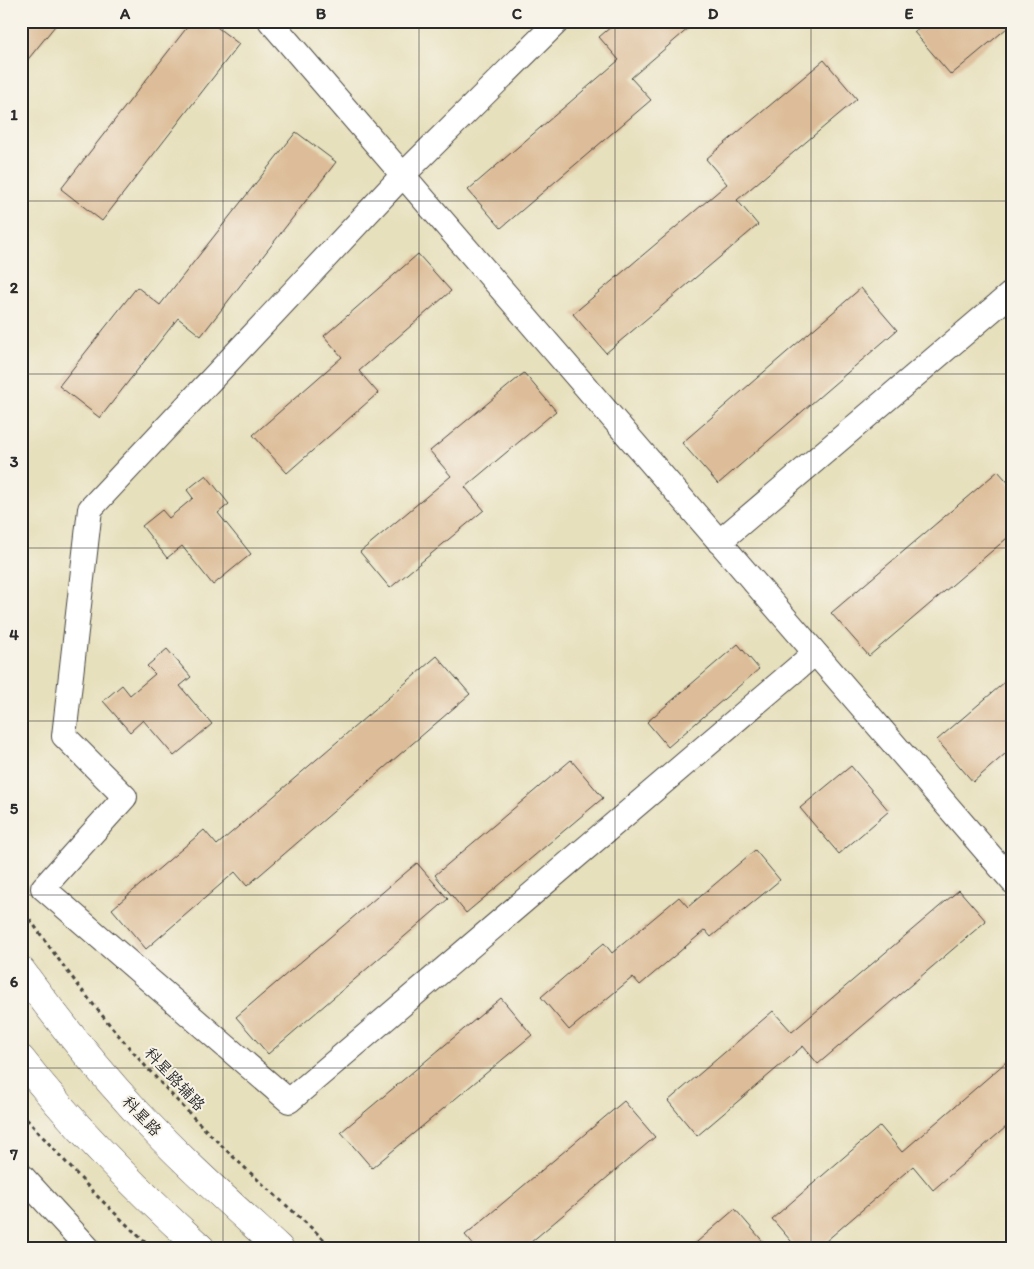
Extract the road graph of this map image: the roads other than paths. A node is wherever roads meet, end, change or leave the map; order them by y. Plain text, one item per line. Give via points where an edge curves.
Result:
1 (270, 21) edge
2 (558, 21) edge
3 (403, 175) junction
4 (1013, 292) edge
5 (719, 542) junction
6 (815, 652) junction
7 (1013, 882) edge
8 (21, 970) edge
9 (21, 1059) edge
10 (21, 1174) edge
11 (88, 1248) edge
12 (201, 1248) edge
13 (279, 1248) edge

1 - 3 street
2 - 3 street
3 - 5 street
3 - 6 street via 90,509 64,736 125,797 43,888 289,1101
4 - 5 street
5 - 6 street
6 - 7 street
8 - 13 main road, 科星路 via 76,1042 134,1109 197,1173
9 - 12 main road via 95,1146
10 - 11 street

